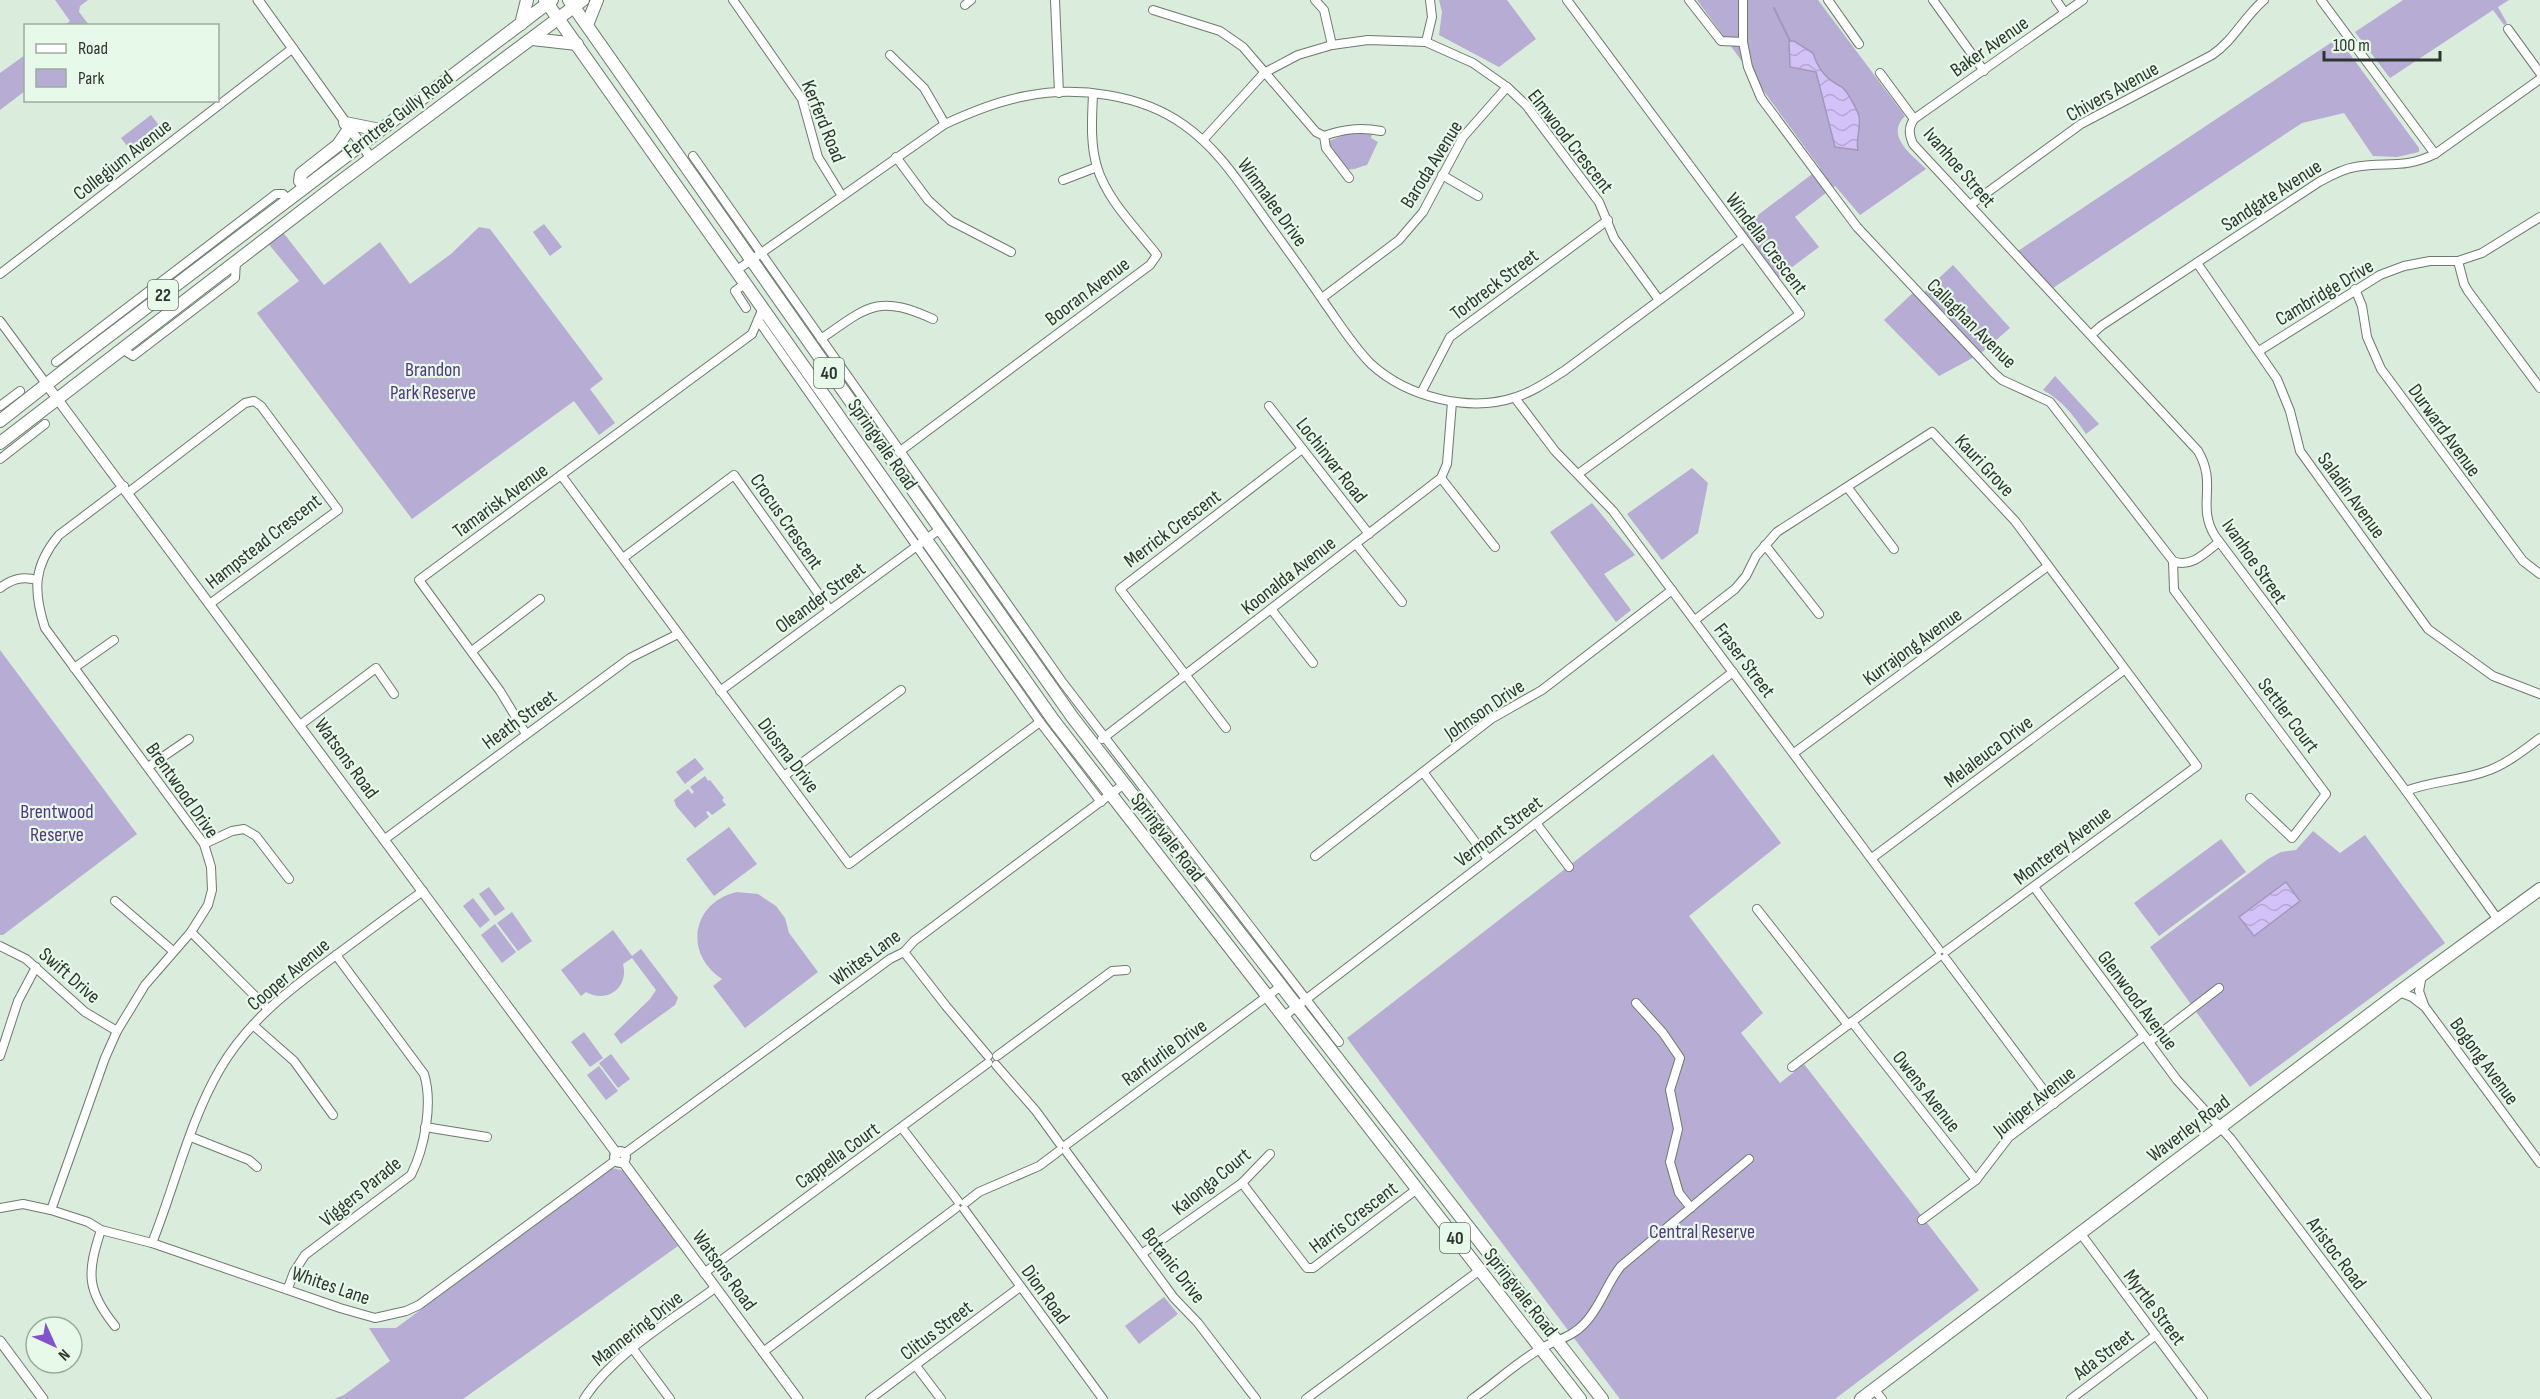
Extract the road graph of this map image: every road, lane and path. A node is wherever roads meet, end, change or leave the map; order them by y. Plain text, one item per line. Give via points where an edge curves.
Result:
1 (258, 0) edge
2 (527, 0) edge
3 (597, 0) edge
4 (733, 0) edge
5 (1055, 0) edge
6 (1315, 0) edge
7 (1430, 0) edge
8 (1567, 0) edge
9 (1689, 0) edge
10 (1743, 0) edge
11 (1828, 0) edge
12 (1933, 0) edge
13 (2056, 0) edge
14 (2083, 0) edge
15 (2264, 0) edge
16 (2321, 0) edge
17 (548, 1) edge
18 (575, 2) edge
19 (1153, 10) dead end
20 (2065, 13) junction
21 (559, 19) junction
22 (521, 24) junction
23 (587, 26) junction
24 (2508, 28) dead end
25 (532, 39) junction
26 (1426, 42) junction
27 (1743, 42) junction
28 (577, 44) junction
29 (1859, 44) dead end
30 (1332, 45) junction
31 (293, 48) junction
32 (890, 56) dead end
33 (1984, 71) junction
34 (1264, 73) junction
35 (1880, 73) dead end
36 (2540, 73) edge
37 (2540, 79) edge
38 (1508, 87) junction
39 (1059, 93) junction
40 (1093, 94) junction
41 (1914, 119) junction
42 (945, 124) junction
43 (347, 126) junction
44 (380, 130) junction
45 (1381, 131) dead end
46 (1324, 136) junction
47 (1203, 140) junction
48 (361, 145) junction
49 (2435, 154) junction
50 (693, 156) dead end
51 (371, 158) junction
52 (896, 158) junction
53 (1097, 167) junction
54 (1442, 175) junction
55 (1349, 178) dead end
56 (1063, 180) dead end
57 (304, 187) junction
58 (842, 196) junction
59 (1478, 196) dead end
60 (1970, 205) junction
61 (2540, 217) edge
62 (1608, 220) junction
63 (1743, 238) junction
64 (1011, 252) dead end
65 (756, 256) junction
66 (2458, 261) junction
67 (2197, 263) junction
68 (737, 270) junction
69 (0, 274) edge
70 (746, 283) junction
71 (2355, 289) junction
72 (1322, 298) junction
73 (1659, 300) junction
74 (746, 308) dead end
75 (763, 308) junction
76 (933, 318) dead end
77 (758, 320) junction
78 (0, 321) edge
79 (752, 333) junction
80 (768, 334) junction
81 (2091, 335) junction
82 (821, 339) junction
83 (86, 346) junction
84 (2259, 351) junction
85 (56, 362) dead end
86 (47, 385) junction
87 (2540, 388) edge
88 (20, 391) dead end
89 (1421, 393) junction
90 (58, 398) junction
91 (1515, 398) junction
92 (1452, 402) junction
93 (0, 406) edge
94 (1269, 406) dead end
95 (0, 420) edge
96 (45, 424) dead end
97 (0, 443) edge
98 (1302, 449) junction
99 (901, 451) junction
100 (0, 459) edge
101 (890, 459) junction
102 (1578, 474) junction
103 (561, 475) junction
104 (1442, 478) junction
105 (1848, 488) junction
106 (127, 489) junction
107 (940, 529) junction
108 (1368, 534) junction
109 (2219, 542) junction
110 (921, 543) junction
111 (965, 543) junction
112 (1356, 544) junction
113 (1765, 545) junction
114 (951, 546) junction
115 (1495, 548) dead end
116 (1894, 549) dead end
117 (623, 558) junction
118 (2173, 561) junction
119 (2048, 566) junction
120 (2540, 574) edge
121 (37, 580) junction
122 (0, 588) edge
123 (1672, 590) junction
124 (540, 599) dead end
125 (1402, 602) dead end
126 (211, 603) junction
127 (1271, 609) junction
128 (830, 610) junction
129 (1819, 614) dead end
130 (1695, 620) junction
131 (678, 634) junction
132 (114, 640) dead end
133 (472, 651) junction
134 (1312, 663) dead end
135 (74, 668) junction
136 (2124, 670) junction
137 (1733, 672) junction
138 (1185, 675) junction
139 (901, 690) dead end
140 (720, 691) junction
141 (394, 694) dead end
142 (2540, 694) edge
143 (1040, 722) junction
144 (300, 724) junction
145 (1226, 728) dead end
146 (526, 734) junction
147 (1104, 737) junction
148 (2540, 738) edge
149 (189, 739) dead end
150 (1094, 745) junction
151 (1794, 753) junction
152 (2197, 766) joint
153 (148, 767) junction
154 (1423, 772) junction
155 (784, 776) junction
156 (1124, 784) junction
157 (2406, 791) junction
158 (1106, 798) junction
159 (2250, 798) dead end
160 (1536, 823) junction
161 (385, 839) junction
162 (204, 844) junction
163 (1315, 856) dead end
164 (1872, 858) junction
165 (1488, 859) junction
166 (1569, 867) dead end
167 (289, 879) dead end
168 (2034, 886) junction
169 (2540, 890) edge
170 (423, 891) junction
171 (115, 901) dead end
172 (1757, 909) dead end
173 (2499, 921) junction
174 (191, 932) junction
175 (0, 946) edge
176 (173, 951) junction
177 (904, 952) junction
178 (1942, 954) junction
179 (336, 955) junction
180 (36, 967) junction
181 (1126, 970) dead end
182 (2422, 975) junction
183 (1281, 986) junction
184 (2219, 988) dead end
185 (2399, 992) junction
186 (1267, 996) junction
187 (1302, 1003) junction
188 (1636, 1003) dead end
189 (2425, 1007) junction
190 (267, 1008) junction
191 (1283, 1017) junction
192 (1850, 1023) junction
193 (252, 1025) junction
194 (117, 1030) junction
195 (2146, 1039) junction
196 (1339, 1042) dead end
197 (0, 1056) edge
198 (992, 1060) junction
199 (1792, 1067) dead end
200 (2054, 1104) junction
201 (333, 1115) dead end
202 (425, 1127) junction
203 (2222, 1127) junction
204 (902, 1128) junction
205 (191, 1137) junction
206 (487, 1137) dead end
207 (1063, 1148) junction
208 (1270, 1154) dead end
209 (620, 1157) junction
210 (1749, 1159) dead end
211 (2540, 1164) edge
212 (257, 1167) dead end
213 (1976, 1180) junction
214 (1242, 1183) junction
215 (1416, 1189) junction
216 (961, 1205) junction
217 (0, 1208) edge
218 (1691, 1208) junction
219 (51, 1210) junction
220 (1922, 1220) dead end
221 (101, 1230) junction
222 (2081, 1234) junction
223 (152, 1243) junction
224 (1143, 1253) junction
225 (1480, 1270) junction
226 (705, 1273) junction
227 (1020, 1287) junction
228 (288, 1288) junction
229 (716, 1288) junction
230 (115, 1326) dead end
231 (2156, 1335) junction
232 (0, 1341) edge
233 (1557, 1342) junction
234 (1541, 1348) junction
235 (633, 1349) junction
236 (763, 1352) junction
237 (916, 1366) junction
238 (1878, 1394) edge
239 (43, 1399) edge
240 (584, 1399) edge
241 (670, 1399) edge
242 (798, 1399) edge
243 (870, 1399) edge
244 (941, 1399) edge
245 (1103, 1399) edge
246 (1256, 1399) edge
247 (1306, 1399) edge
248 (1472, 1399) edge
249 (1580, 1399) edge
250 (1602, 1399) edge
251 (1861, 1399) edge
252 (2071, 1399) edge
253 (2203, 1399) edge
254 (2427, 1399) edge

1 - 31 street
2 - 22 main road
3 - 23 main road
4 - 58 street, Kerferd Road via 802,99 818,157
5 - 39 street
6 - 30 street via 1323,10
7 - 26 street via 1432,17
8 - 63 street, Windella Crescent
9 - 27 street via 1721,41
10 - 27 street, Callaghan Avenue
11 - 29 street
12 - 33 street
13 - 20 street
14 - 20 street, Baker Avenue
15 - 60 street, Chivers Avenue via 2226,45 2212,55 2081,124
16 - 49 street
17 - 21 main road, Springvale Road / 40
17 - 22 main road, Ferntree Gully Road / 22
18 - 21 main road, Ferntree Gully Road / 22
18 - 23 main road, Springvale Road / 40
19 - 34 street via 1220,31 1243,47
20 - 33 street, Baker Avenue
21 - 25 main road, Ferntree Gully Road / 22
21 - 28 main road, Springvale Road / 40
22 - 44 main road, Ferntree Gully Road / 22
23 - 65 main road, Springvale Road / 40
24 - 36 street
25 - 28 main road
25 - 51 main road, Ferntree Gully Road / 22
26 - 30 street, Elmwood Crescent via 1368,40
26 - 38 street, Elmwood Crescent via 1473,63
27 - 118 street, Callaghan Avenue via 1761,98 1857,228 2002,380 2050,402
28 - 68 main road, Springvale Road / 40
30 - 34 street, Elmwood Crescent via 1298,55
31 - 43 street
31 - 69 street, Collegium Avenue
32 - 42 street via 924,88
33 - 41 street, Baker Avenue
34 - 46 street via 1316,132
34 - 47 street, Elmwood Crescent
35 - 41 street
37 - 49 street, Sandgate Avenue
38 - 54 street, Baroda Avenue via 1463,137
38 - 62 street, Elmwood Crescent via 1599,202
39 - 40 street, Winmalee Drive
39 - 42 street, Winmalee Drive via 1017,98
40 - 47 street, Winmalee Drive via 1148,105
40 - 53 street, Booran Avenue via 1091,132
41 - 60 street, Ivanhoe Street via 1909,134 1912,144
42 - 52 street, Winmalee Drive
43 - 44 main road
43 - 48 street
43 - 57 main road via 338,145 301,174
44 - 48 main road, Ferntree Gully Road / 22
45 - 46 street via 1362,127
46 - 55 street via 1326,148
47 - 72 street, Winmalee Drive via 1222,158
48 - 51 street
48 - 57 main road, Ferntree Gully Road / 22
49 - 67 street, Sandgate Avenue via 2419,162 2352,167 2336,173
50 - 65 street, Springvale Road
51 - 90 main road, Ferntree Gully Road / 22
52 - 58 street, Winmalee Drive
52 - 64 street via 928,200 951,221
53 - 56 street
53 - 99 street, Booran Avenue via 1117,205 1156,255 1150,265
54 - 59 street
54 - 72 street, Baroda Avenue via 1423,212 1399,240
57 - 83 main road, Ferntree Gully Road / 22
58 - 65 street, Winmalee Drive
60 - 81 street, Ivanhoe Street
61 - 66 street, Cambridge Drive via 2502,243
62 - 73 street, Elmwood Crescent via 1614,238
62 - 89 street, Torbreck Street via 1450,337
63 - 73 street, Winmalee Drive
63 - 102 street, Windella Crescent via 1800,314
65 - 68 street, Winmalee Drive
65 - 82 street, Springvale Road
65 - 101 main road, Springvale Road / 40
66 - 71 street, Cambridge Drive via 2404,266
66 - 87 street via 2464,284
67 - 81 street, Sandgate Avenue
67 - 84 street, Saladin Avenue
68 - 70 main road, Springvale Road / 40
70 - 74 street via 735,291
70 - 75 main road, Springvale Road / 40
71 - 84 street, Cambridge Drive
71 - 120 street, Durward Avenue via 2367,337 2381,369 2516,553
72 - 89 street, Winmalee Drive via 1371,364
73 - 91 street, Winmalee Drive via 1564,371
75 - 77 street, Tamarisk Avenue
75 - 110 main road, Springvale Road / 40
76 - 82 street via 889,304 868,308
77 - 79 street, Tamarisk Avenue
77 - 80 street, Springvale Road
78 - 86 street
79 - 80 street
79 - 103 street, Tamarisk Avenue
80 - 110 street, Springvale Road
81 - 109 street, Ivanhoe Street via 2201,457 2209,482 2206,517
82 - 99 street, Springvale Road
83 - 85 street
83 - 86 main road, Ferntree Gully Road / 22
84 - 142 street, Saladin Avenue via 2284,394 2300,452 2428,628 2493,676
86 - 90 street, Watsons Road
86 - 95 main road, Ferntree Gully Road / 22
88 - 93 street
89 - 92 street, Winmalee Drive
90 - 97 main road, Ferntree Gully Road / 22
90 - 106 street, Watsons Road
91 - 92 street, Winmalee Drive
91 - 102 street, Fraser Street via 1541,435
92 - 104 street via 1447,464
94 - 98 street, Lochinvar Road
96 - 100 street
98 - 108 street, Lochinvar Road
98 - 138 street, Merrick Crescent via 1120,589
99 - 101 street, Booran Avenue
99 - 111 street, Springvale Road
101 - 107 main road, Springvale Road / 40
102 - 123 street, Fraser Street via 1613,511
103 - 117 street, Diosma Drive
103 - 133 street, Tamarisk Avenue via 418,580
104 - 108 street, Koonalda Avenue
104 - 115 street
105 - 113 street, Kauri Grove via 1777,532
105 - 116 street
105 - 119 street, Kauri Grove via 1932,432 2015,521
106 - 121 street, Brentwood Drive via 59,535 40,565
106 - 126 street, Watsons Road
106 - 126 street, Hampstead Crescent via 254,400 331,500 338,510
107 - 110 street, Oleander Street
107 - 114 main road, Springvale Road / 40
108 - 112 street, Koonalda Avenue
109 - 118 street via 2192,562 2181,565
109 - 157 street, Ivanhoe Street
110 - 128 street, Oleander Street
110 - 143 street, Springvale Road
110 - 158 main road, Springvale Road / 40 via 1050,715
111 - 114 street
111 - 147 street, Springvale Road
112 - 125 street
112 - 127 street, Koonalda Avenue
113 - 129 street
113 - 130 street, Kauri Grove via 1735,589
114 - 150 main road, Springvale Road / 40
117 - 128 street, Crocus Crescent via 734,475
117 - 131 street, Diosma Drive
118 - 159 street, Settler Court via 2174,590 2326,794 2292,838
119 - 136 street, Kauri Grove
119 - 151 street, Kurrajong Avenue
121 - 122 street via 24,577
121 - 135 street, Brentwood Drive via 37,603 45,628
123 - 130 street, Fraser Street
123 - 154 street, Johnson Drive via 1542,690 1491,719
124 - 133 street
126 - 144 street, Watsons Road
127 - 134 street
127 - 138 street, Koonalda Avenue
128 - 140 street, Oleander Street
130 - 137 street, Fraser Street
131 - 140 street, Diosma Drive
131 - 146 street, Heath Street via 630,658
132 - 135 street
133 - 146 street, Tamarisk Avenue
135 - 153 street, Brentwood Drive
136 - 152 street, Kauri Grove
136 - 164 street, Melaleuca Drive
137 - 151 street, Fraser Street
137 - 160 street, Vermont Street
138 - 145 street
138 - 147 street, Koonalda Avenue
139 - 155 street
140 - 155 street, Diosma Drive
141 - 144 street via 376,668
143 - 155 street, Diosma Drive via 849,864
143 - 158 street, Springvale Road
144 - 161 street, Watsons Road
146 - 161 street, Heath Street
147 - 150 street, Koonalda Avenue
147 - 187 street, Springvale Road
148 - 157 street via 2485,772
149 - 153 street
150 - 156 main road, Springvale Road / 40
151 - 164 street, Fraser Street
152 - 168 street, Monterey Avenue
153 - 162 street, Brentwood Drive
154 - 163 street, Johnson Drive
154 - 165 street
156 - 158 street, Whites Lane
156 - 183 main road, Springvale Road / 40
157 - 173 street, Ivanhoe Street
158 - 177 street, Whites Lane
158 - 186 main road, Springvale Road / 40
160 - 165 street, Vermont Street
160 - 166 street
161 - 170 street, Watsons Road
162 - 167 street via 244,829 256,836
162 - 174 street, Brentwood Drive via 212,890 208,905
164 - 178 street, Fraser Street
165 - 187 street, Vermont Street
168 - 178 street, Monterey Avenue
168 - 195 street, Glenwood Avenue
169 - 173 main road, Waverley Road
170 - 179 street, Cooper Avenue
170 - 209 street, Watsons Road
171 - 176 street
172 - 192 street, Owens Avenue
173 - 182 main road, Waverley Road
174 - 176 street, Brentwood Drive
174 - 190 street
175 - 180 street, Swift Drive
176 - 194 street, Brentwood Drive via 145,985
177 - 198 street, Botanic Drive
177 - 209 street, Whites Lane
178 - 192 street, Monterey Avenue
178 - 200 street, Fraser Street
179 - 190 street, Cooper Avenue
179 - 202 street, Viggers Parade via 424,1074 429,1088
180 - 194 street, Swift Drive via 85,1012
180 - 197 street via 18,1000
181 - 198 street, Cappella Court via 1113,971
182 - 185 main road, Waverley Road
182 - 189 street, Bogong Avenue via 2419,991
183 - 186 street, Ranfurlie Drive
183 - 187 main road, Springvale Road / 40
184 - 195 street, Juniper Avenue
185 - 189 street, Bogong Avenue
185 - 203 main road, Waverley Road
186 - 191 main road, Springvale Road / 40
186 - 207 street, Ranfurlie Drive
187 - 191 street, Vermont Street
187 - 196 street, Springvale Road
187 - 233 main road, Springvale Road / 40
188 - 218 street via 1680,1058 1670,1087 1678,1129 1670,1162 1679,1193
189 - 211 street, Bogong Avenue
190 - 193 street, Cooper Avenue
191 - 215 main road, Springvale Road / 40
192 - 199 street, Monterey Avenue
192 - 213 street, Owens Avenue
193 - 201 street via 294,1061
193 - 205 street, Cooper Avenue via 220,1068
194 - 219 street, Brentwood Drive
195 - 200 street, Juniper Avenue
195 - 203 street, Glenwood Avenue via 2177,1080
198 - 204 street, Cappella Court
198 - 207 street, Botanic Drive
200 - 213 street, Juniper Avenue via 2009,1137
202 - 206 street
202 - 228 street, Viggers Parade via 411,1175 305,1255
203 - 222 main road, Waverley Road
203 - 254 street, Aristoc Road
204 - 216 street, Dion Road
204 - 226 street, Cappella Court
205 - 212 street via 249,1160
205 - 223 street, Cooper Avenue
207 - 216 street, Ranfurlie Drive via 1039,1166 979,1192
207 - 224 street, Botanic Drive
208 - 214 street, Kalonga Court
209 - 226 street, Watsons Road
209 - 228 street, Whites Lane via 406,1311 375,1318
210 - 218 street
213 - 220 street, Juniper Avenue
214 - 215 street, Harris Crescent via 1307,1268 1313,1268
214 - 224 street, Kalonga Court
215 - 225 main road, Springvale Road / 40
216 - 227 street, Dion Road
216 - 236 street, Ranfurlie Drive
217 - 219 street, Whites Lane via 22,1204
218 - 233 street via 1621,1266 1590,1318
219 - 221 street, Whites Lane
221 - 223 street, Whites Lane
221 - 230 street via 91,1282 100,1307
222 - 231 street, Myrtle Street
222 - 238 main road, Waverley Road
223 - 228 street, Whites Lane
224 - 246 street, Botanic Drive via 1174,1298
225 - 234 main road, Springvale Road / 40
225 - 247 street
226 - 229 street, Watsons Road
227 - 237 street, Clitus Street
227 - 245 street, Dion Road
229 - 235 street, Mannering Drive
229 - 236 street, Watsons Road
231 - 252 street, Ada Street
231 - 253 street, Myrtle Street
232 - 239 street
233 - 234 street
233 - 250 main road, Springvale Road / 40
234 - 248 street
234 - 249 main road, Springvale Road / 40
235 - 240 street, Mannering Drive via 605,1372
235 - 241 street
236 - 242 street, Watsons Road
237 - 243 street, Clitus Street
237 - 244 street
238 - 251 main road, Waverley Road

